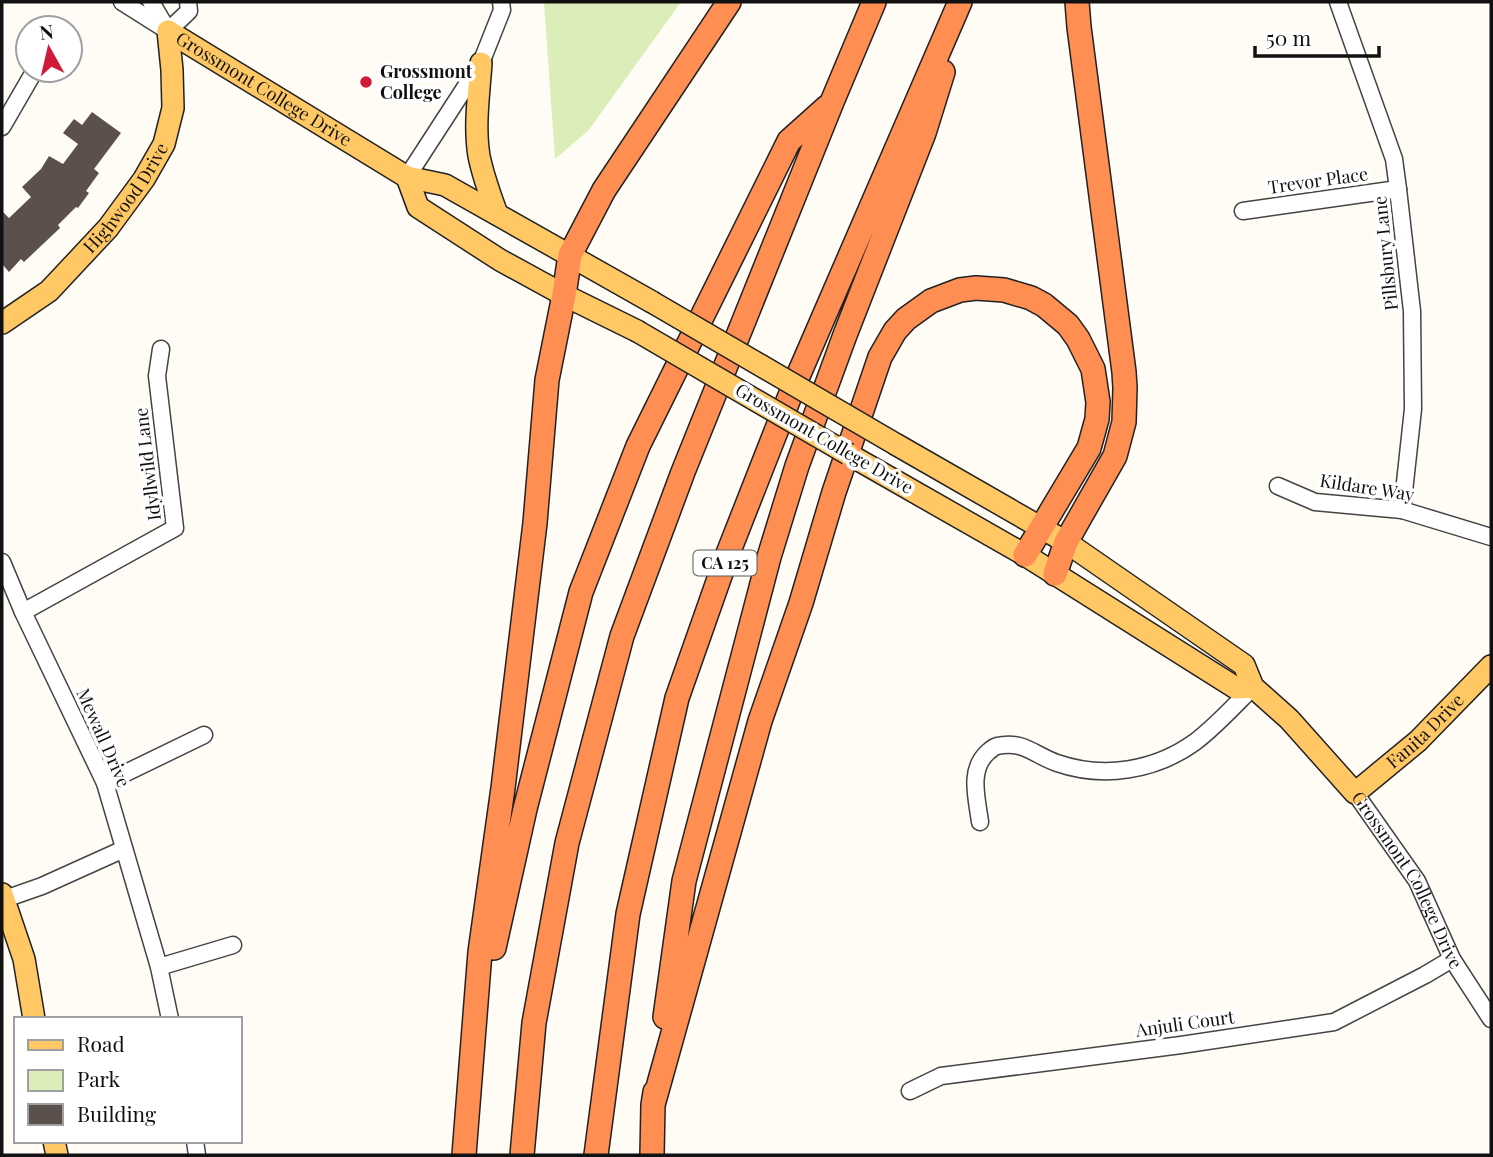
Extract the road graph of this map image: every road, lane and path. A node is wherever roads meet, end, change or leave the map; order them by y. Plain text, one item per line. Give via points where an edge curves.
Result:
1 (122, 2) edge
2 (151, 2) edge
3 (188, 2) edge
4 (501, 2) edge
5 (729, 2) edge
6 (874, 2) edge
7 (962, 2) edge
8 (1077, 2) edge
9 (1338, 2) edge
10 (168, 31) junction
11 (481, 63) junction
12 (28, 84) edge
13 (832, 102) junction
14 (2, 127) edge
15 (407, 177) junction
16 (1398, 189) junction
17 (1243, 211) dead end
18 (497, 214) junction
19 (570, 255) junction
20 (564, 295) junction
21 (2, 323) edge
22 (161, 349) dead end
23 (1278, 486) dead end
24 (1402, 510) junction
25 (1043, 528) junction
26 (1491, 537) edge
27 (1066, 542) junction
28 (1025, 555) junction
29 (2, 562) edge
30 (1055, 574) junction
31 (23, 612) junction
32 (1491, 666) edge
33 (1253, 687) junction
34 (204, 735) dead end
35 (105, 783) junction
36 (1355, 793) junction
37 (980, 822) dead end
38 (124, 849) junction
39 (3, 898) edge
40 (233, 945) dead end
41 (1452, 959) junction
42 (159, 967) junction
43 (34, 1017) edge
44 (170, 1017) edge
45 (1491, 1019) edge
46 (472, 1049) junction
47 (910, 1091) dead end
48 (653, 1105) junction
49 (464, 1155) edge
50 (522, 1155) edge
51 (596, 1155) edge
52 (652, 1155) edge

1 - 10 street, Grossmont College Drive
2 - 10 street
3 - 10 street via 189,11
4 - 11 street
5 - 19 highway via 604,190
6 - 13 highway
7 - 48 highway via 925,133 840,348 769,557 684,881
7 - 51 highway, CA 125 via 794,383 677,698 628,914
8 - 27 highway via 1125,396 1115,456
9 - 16 street, Pillsbury Lane via 1394,159
10 - 15 main road, Grossmont College Drive
10 - 21 main road, Highwood Drive via 173,108 164,144 108,228 49,291
11 - 15 street
11 - 18 main road via 479,154
12 - 14 street
13 - 46 highway via 789,141 638,446 581,593 525,808
13 - 50 highway via 622,636 567,843 534,1023
15 - 18 main road, Grossmont College Drive via 445,185
15 - 20 main road, Grossmont College Drive via 418,206
16 - 17 street, Trevor Place
16 - 24 street, Pillsbury Lane via 1412,311 1413,409
18 - 19 main road, Grossmont College Drive
19 - 20 highway
19 - 25 main road, Grossmont College Drive, bridge
20 - 28 main road, Grossmont College Drive, bridge via 637,331
20 - 46 highway via 547,380 535,523 480,952
22 - 31 street, Idyllwild Lane via 157,376 175,528
23 - 24 street, Kildare Way via 1315,502
24 - 26 street, Kildare Way
25 - 27 main road, Grossmont College Drive
25 - 28 highway
25 - 48 highway via 1094,433 1097,385 1087,353 1068,325 1031,299 990,288 945,295 906,319 880,357 760,721
27 - 30 highway
27 - 33 main road, Grossmont College Drive via 1244,665
28 - 30 main road, Grossmont College Drive
29 - 31 street, Mewall Drive
30 - 33 main road, Grossmont College Drive via 1236,688
31 - 35 street, Mewall Drive
32 - 36 main road, Fanita Drive via 1418,741
33 - 36 main road, Grossmont College Drive via 1289,719
33 - 37 street via 1192,744 1145,766 1091,771 1055,762 1021,745 995,746 981,758 974,777
34 - 35 street
35 - 38 street, Mewall Drive
36 - 41 street, Grossmont College Drive via 1417,881
38 - 39 street via 42,886
38 - 42 street, Mewall Drive
39 - 43 main road via 24,959
40 - 42 street
41 - 45 street, Grossmont College Drive
41 - 47 street, Anjuli Court via 1334,1022 941,1076
42 - 44 street, Mewall Drive
46 - 49 highway
48 - 52 highway

